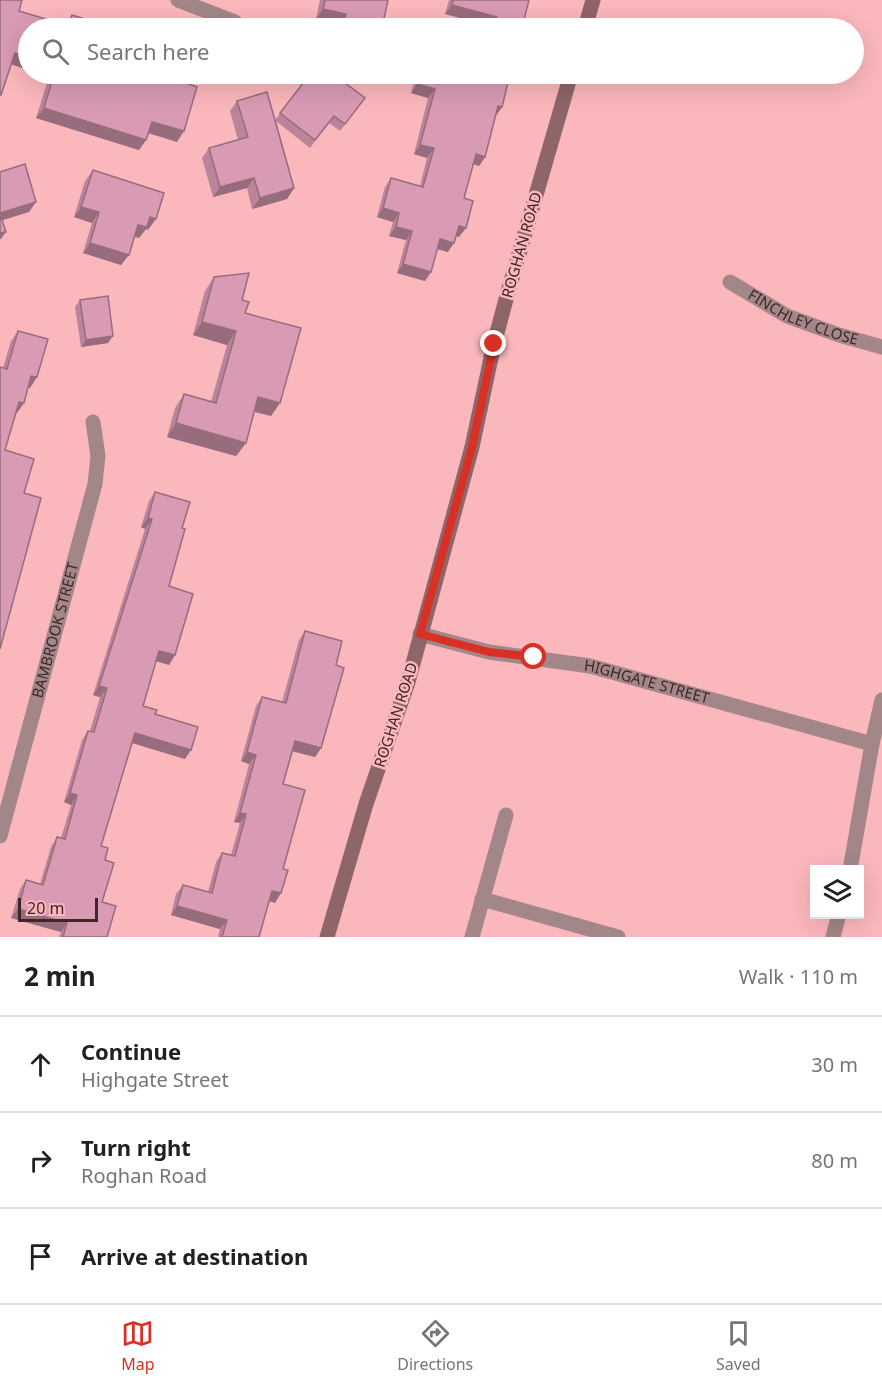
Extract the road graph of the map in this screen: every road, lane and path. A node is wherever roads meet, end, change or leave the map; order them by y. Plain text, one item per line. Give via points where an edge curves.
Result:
1 (178, 0) edge
2 (593, 0) edge
3 (224, 18) edge
4 (588, 18) edge
5 (568, 84) edge
6 (730, 282) dead end
7 (882, 347) edge
8 (93, 422) dead end
9 (420, 634) junction
10 (882, 700) edge
11 (872, 744) junction
12 (506, 815) dead end
13 (0, 836) edge
14 (851, 865) edge
15 (482, 899) junction
16 (838, 919) edge
17 (327, 937) edge
18 (472, 937) edge
19 (618, 937) edge
20 (833, 937) edge

1 - 3 street
2 - 4 main road
5 - 9 main road, ROGHAN ROAD via 508,292 472,447
6 - 7 street, FINCHLEY CLOSE via 787,316
8 - 13 street, BAMBROOK STREET via 98,456 95,484
9 - 11 street, HIGHGATE STREET via 500,654 590,666
9 - 17 main road, ROGHAN ROAD
10 - 11 street
11 - 14 street
12 - 15 street
15 - 18 street
15 - 19 street
16 - 20 street

